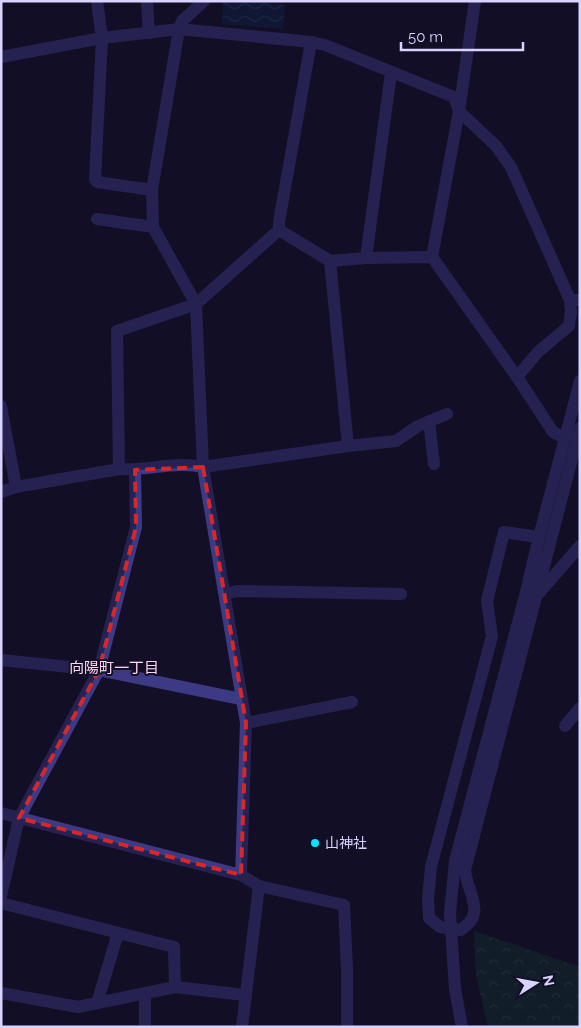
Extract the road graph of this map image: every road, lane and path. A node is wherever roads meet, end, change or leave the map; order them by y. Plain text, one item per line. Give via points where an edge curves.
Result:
1 (98, 1) edge
2 (146, 1) edge
3 (204, 1) edge
4 (475, 1) edge
5 (179, 29) junction
6 (149, 32) junction
7 (102, 38) junction
8 (311, 42) junction
9 (1, 57) edge
10 (390, 73) junction
11 (459, 111) junction
12 (152, 190) junction
13 (97, 219) dead end
14 (153, 227) junction
15 (279, 230) junction
16 (432, 257) junction
17 (366, 258) junction
18 (330, 261) junction
19 (575, 300) edge
20 (196, 304) junction
21 (517, 377) junction
22 (580, 381) edge
23 (1, 406) edge
24 (447, 414) dead end
25 (429, 421) junction
26 (580, 430) edge
27 (564, 438) junction
28 (348, 446) junction
29 (434, 464) dead end
30 (203, 467) junction
31 (119, 469) junction
32 (134, 470) junction
33 (16, 487) junction
34 (1, 492) edge
35 (539, 537) junction
36 (580, 546) edge
37 (225, 594) junction
38 (401, 594) dead end
39 (537, 595) junction
40 (1, 660) edge
41 (99, 670) junction
42 (241, 699) junction
43 (352, 702) dead end
44 (580, 708) edge
45 (246, 723) junction
46 (565, 726) dead end
47 (1, 813) edge
48 (19, 818) junction
49 (241, 875) junction
50 (259, 886) junction
51 (1, 896) edge
52 (1, 903) edge
53 (118, 933) junction
54 (175, 987) junction
55 (1, 993) edge
56 (145, 993) junction
57 (245, 995) junction
58 (97, 1003) junction
59 (145, 1027) edge
60 (242, 1027) edge
61 (347, 1027) edge
62 (462, 1027) edge

1 - 7 street
2 - 6 street
3 - 5 street via 182,21
4 - 11 street
5 - 6 street
5 - 8 street
5 - 12 street
6 - 7 street
7 - 9 street
7 - 12 street via 94,179
8 - 10 street
8 - 15 street
10 - 11 street via 454,97
10 - 17 street
11 - 16 street
11 - 19 street via 496,146 512,167
12 - 14 street
13 - 14 street
14 - 20 street
15 - 18 street
15 - 20 street
16 - 17 street
16 - 21 street
17 - 18 street
18 - 28 street
19 - 21 street via 569,326 538,352
20 - 30 street
20 - 31 street via 117,331
21 - 27 street via 553,432
22 - 27 street
23 - 33 street
24 - 25 street
25 - 28 street via 396,441
25 - 29 street
26 - 39 street
27 - 35 street
28 - 30 street
30 - 32 street via 193,464
30 - 37 street
31 - 32 street
31 - 33 street
32 - 41 street via 136,527
33 - 34 street
35 - 39 street via 504,532 487,601 492,636 431,867 429,918 440,927 460,930 473,917 474,898 465,870
35 - 62 street, bridge via 455,861 450,913 455,989
36 - 39 street
37 - 38 street
37 - 42 street
40 - 41 street
41 - 42 street
41 - 48 street
42 - 45 street
43 - 45 street
44 - 46 street
45 - 49 street
47 - 48 street
48 - 49 street
48 - 51 street
49 - 50 street
50 - 57 street
50 - 61 street via 344,905
52 - 53 street
53 - 54 street via 174,947
53 - 58 street
54 - 56 street
54 - 57 street
55 - 58 street via 78,1007
56 - 58 street
56 - 59 street
57 - 60 street

